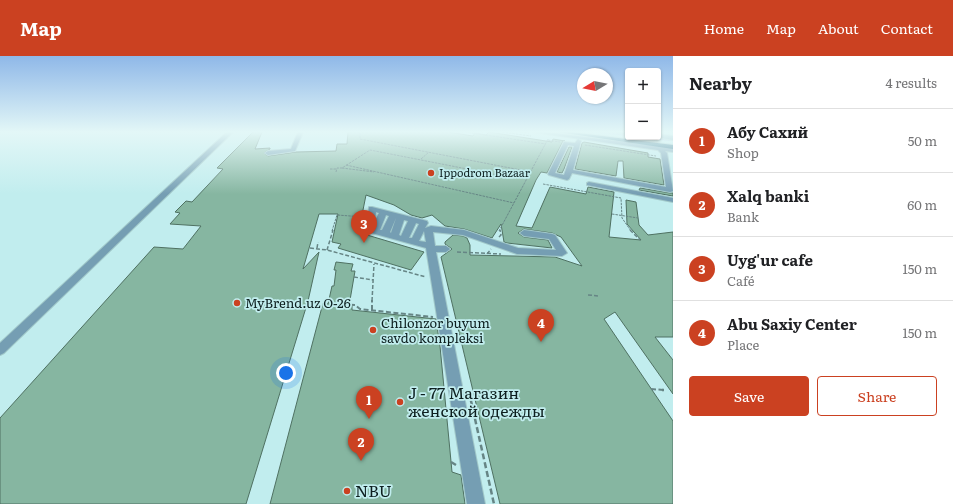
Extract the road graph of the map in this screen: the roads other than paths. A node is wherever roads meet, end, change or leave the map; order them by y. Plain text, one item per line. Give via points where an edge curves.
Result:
1 (208, 153) edge
2 (561, 153) edge
3 (574, 153) edge
4 (664, 153) edge
5 (569, 171) junction
6 (589, 184) dead end
7 (673, 200) edge
8 (397, 216) junction
9 (413, 220) junction
10 (524, 233) dead end
11 (385, 234) junction
12 (394, 236) junction
13 (404, 239) junction
14 (414, 242) junction
15 (430, 247) junction
16 (446, 249) dead end
17 (0, 350) edge
18 (476, 504) edge

1 - 17 street
2 - 5 street via 551,174 566,178
3 - 5 street
4 - 5 street via 670,190
6 - 7 street
8 - 9 street
8 - 11 street
8 - 11 street via 372,209 371,230
8 - 12 street
9 - 13 street
9 - 14 street via 424,223
10 - 15 street via 552,237 562,253 517,251 464,233 431,229 427,232
11 - 12 street
12 - 13 street
13 - 14 street
14 - 15 street
15 - 16 street
15 - 18 street

